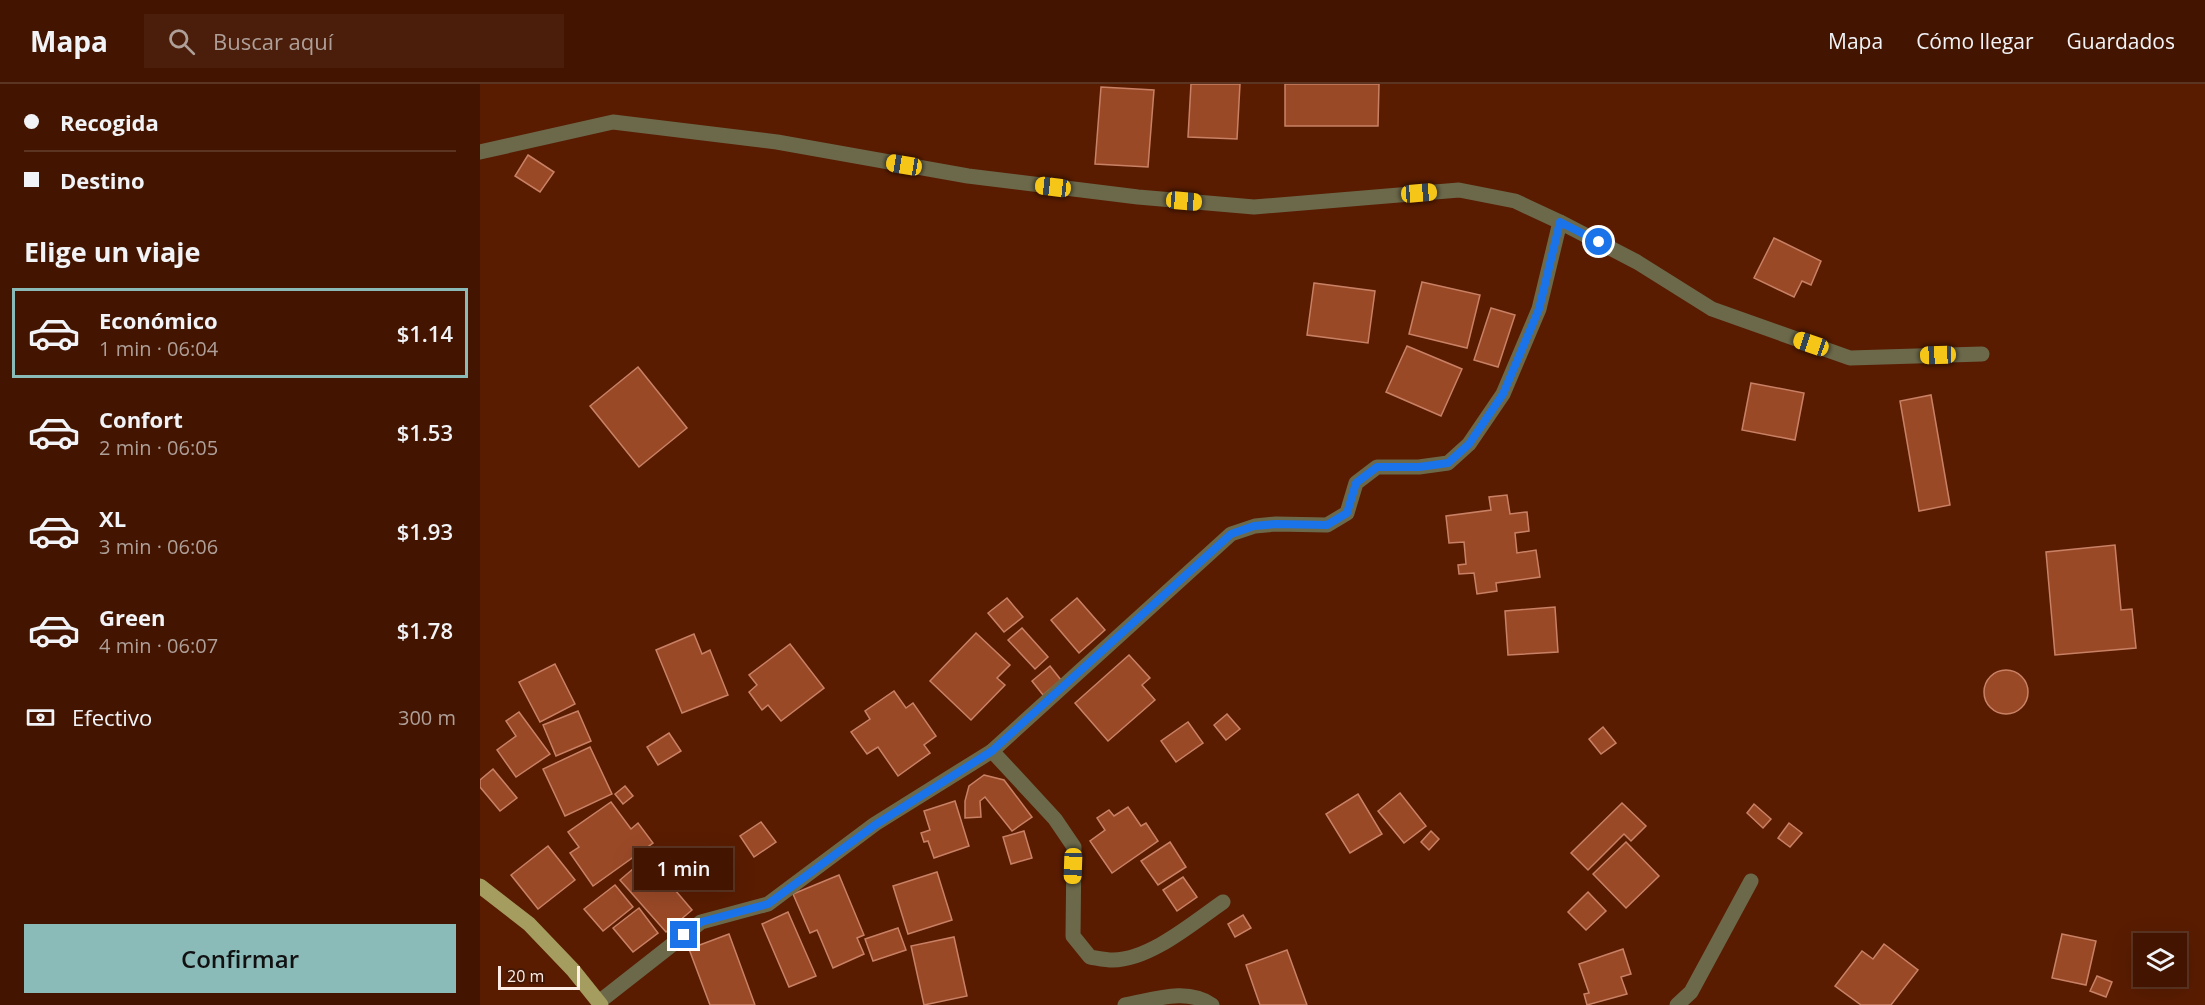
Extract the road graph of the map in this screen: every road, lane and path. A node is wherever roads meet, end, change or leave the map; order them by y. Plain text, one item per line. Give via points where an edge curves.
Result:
1 (480, 152) edge
2 (1560, 222) junction
3 (1982, 354) dead end
4 (992, 751) junction
5 (1751, 881) dead end
6 (480, 886) edge
7 (1223, 902) dead end
8 (600, 1004) edge
9 (1125, 1005) edge
10 (1212, 1005) edge
11 (1677, 1005) edge

1 - 2 street via 613,122 777,142 968,176 1254,207 1459,190 1515,201
2 - 3 street via 1637,262 1712,309 1850,358
2 - 4 street via 1539,309 1503,394 1469,444 1448,463 1377,467 1356,483 1347,513 1327,525 1254,526 1231,534
4 - 7 street via 1055,819 1074,847 1073,936 1090,957 1135,957 1167,941
4 - 8 street via 875,825 768,904 701,922
5 - 11 street via 1691,992
6 - 8 main road via 529,924
9 - 10 street via 1188,995

